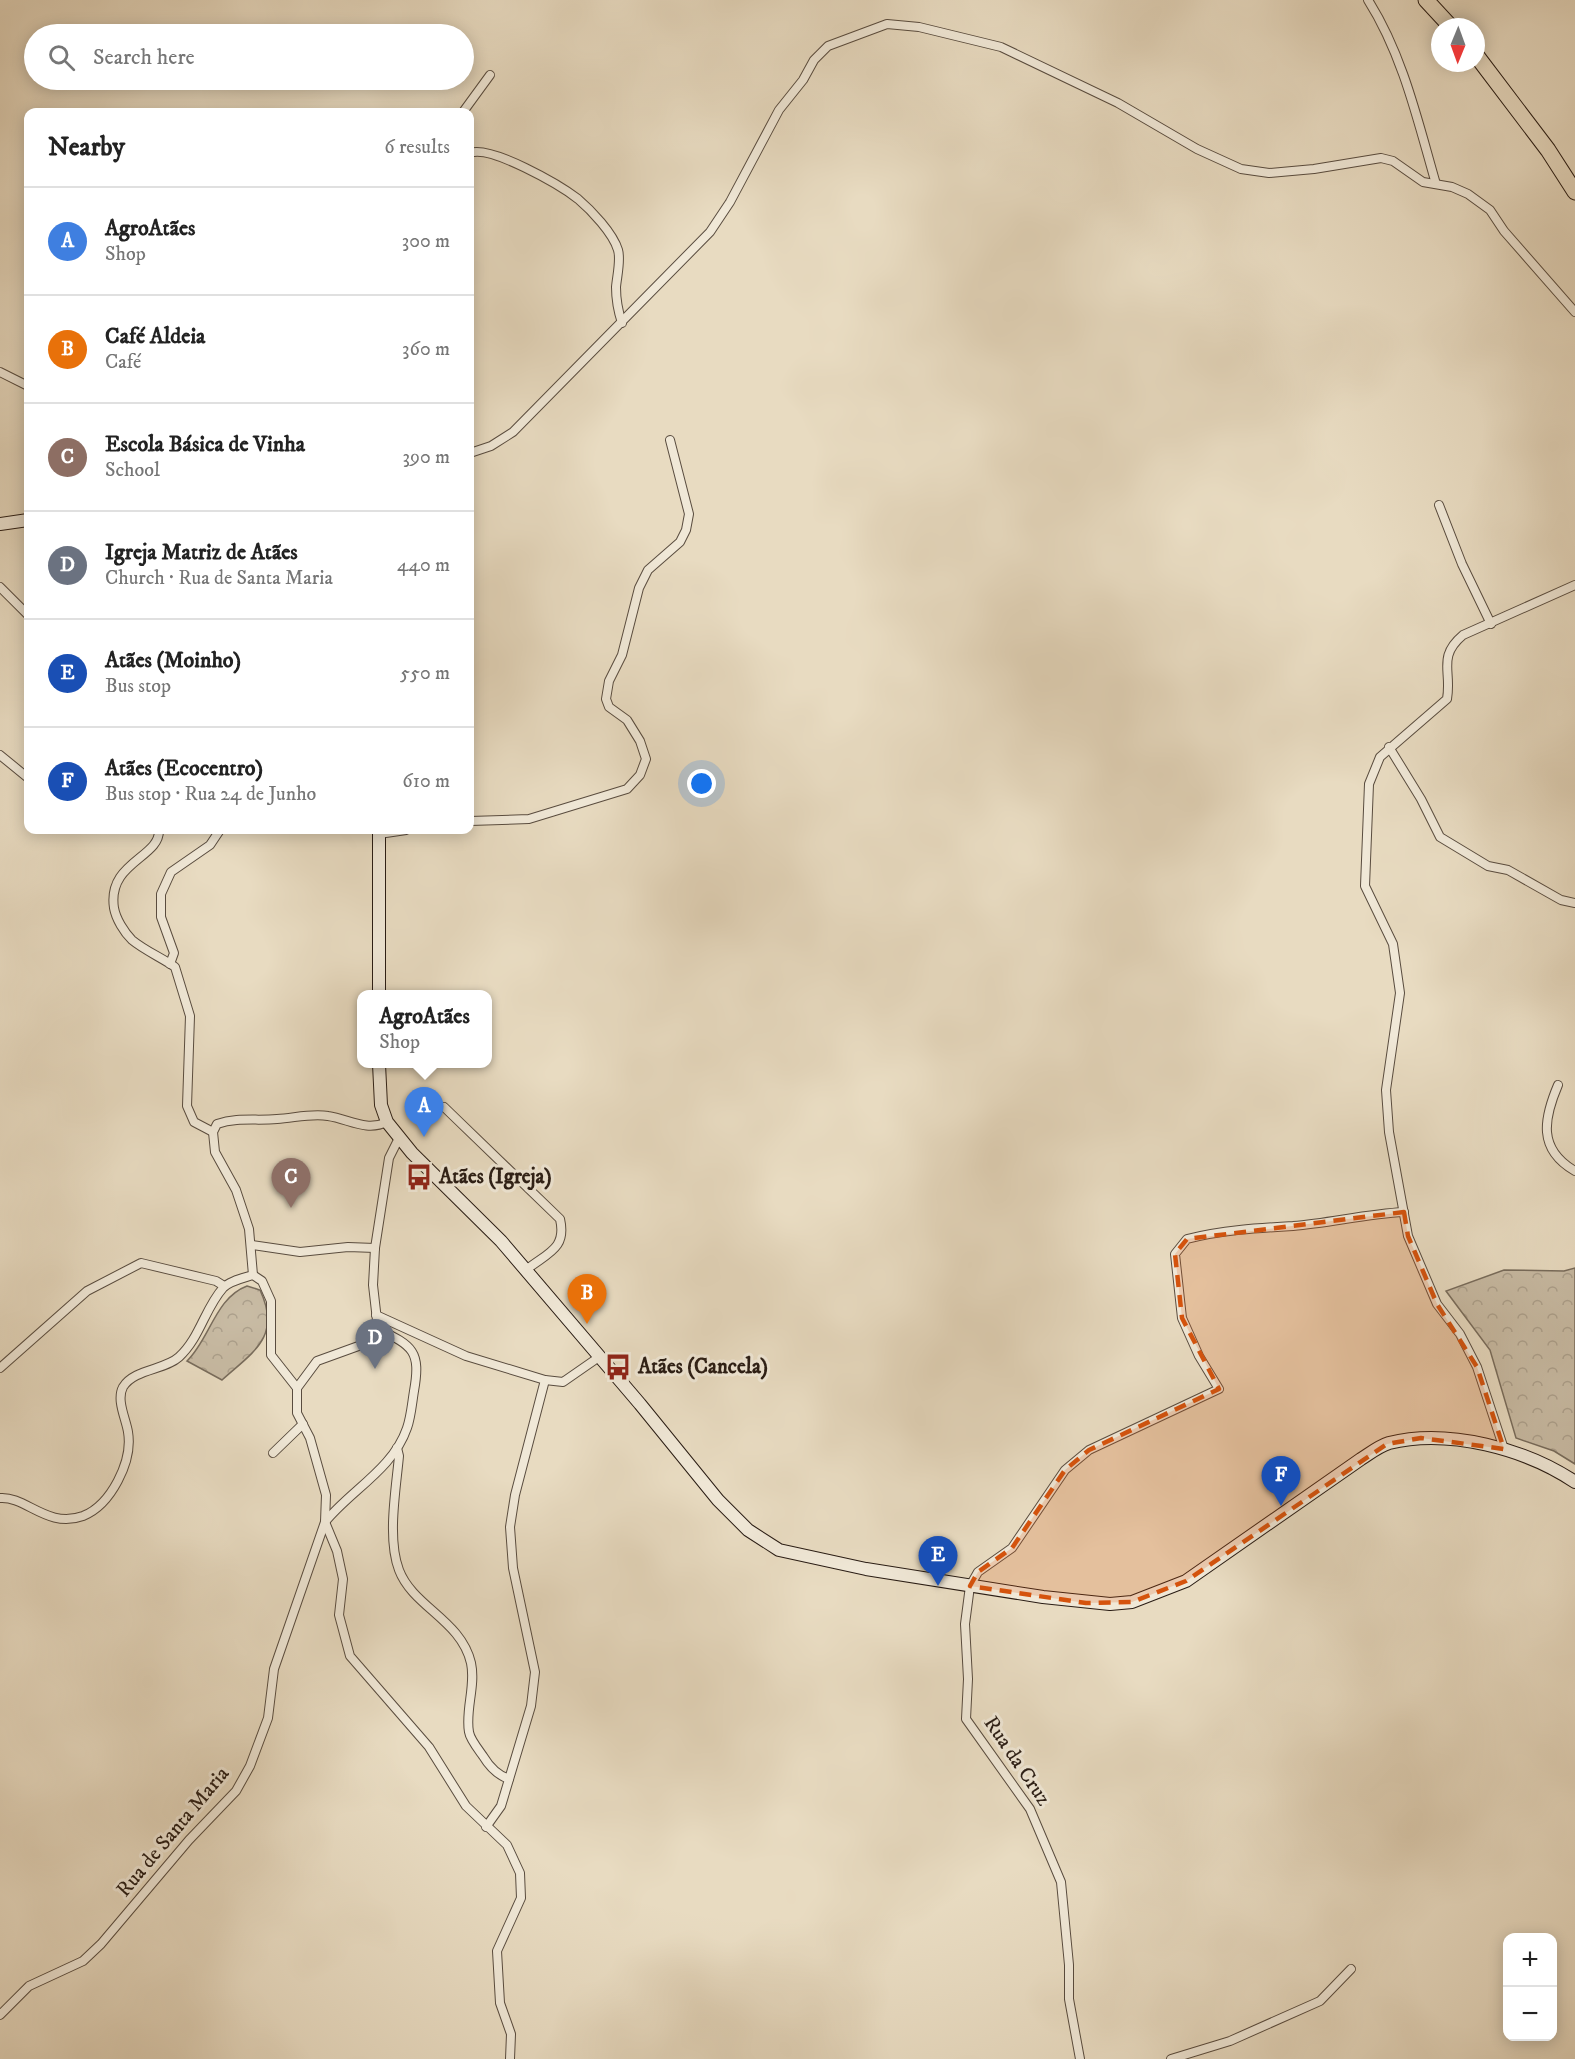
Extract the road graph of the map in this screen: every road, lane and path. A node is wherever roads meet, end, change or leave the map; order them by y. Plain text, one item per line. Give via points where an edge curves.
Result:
1 (1368, 0) edge
2 (1426, 0) edge
3 (1436, 0) edge
4 (1443, 18) edge
5 (1452, 18) edge
6 (1485, 57) edge
7 (1485, 67) edge
8 (490, 75) dead end
9 (466, 108) edge
10 (474, 153) edge
11 (1575, 174) edge
12 (1436, 184) junction
13 (1575, 192) edge
14 (1575, 312) edge
15 (622, 323) junction
16 (0, 372) edge
17 (24, 384) edge
18 (670, 440) dead end
19 (474, 452) edge
20 (1440, 505) dead end
21 (24, 521) edge
22 (0, 524) edge
23 (1575, 585) edge
24 (0, 587) edge
25 (24, 611) edge
26 (1491, 624) junction
27 (1389, 747) junction
28 (0, 755) edge
29 (24, 775) edge
30 (474, 821) edge
31 (159, 834) edge
32 (217, 834) edge
33 (379, 834) edge
34 (1575, 903) edge
35 (170, 964) junction
36 (379, 990) edge
37 (379, 1068) edge
38 (1558, 1085) dead end
39 (444, 1107) dead end
40 (387, 1122) junction
41 (213, 1132) junction
42 (399, 1138) junction
43 (1575, 1171) edge
44 (1404, 1212) junction
45 (252, 1245) junction
46 (375, 1248) junction
47 (526, 1270) junction
48 (252, 1275) junction
49 (224, 1286) junction
50 (376, 1315) junction
51 (378, 1329) junction
52 (599, 1357) junction
53 (0, 1368) edge
54 (545, 1380) junction
55 (297, 1388) junction
56 (303, 1424) junction
57 (397, 1448) junction
58 (1504, 1449) junction
59 (273, 1453) dead end
60 (1575, 1482) edge
61 (0, 1498) edge
62 (325, 1521) junction
63 (970, 1586) junction
64 (509, 1779) junction
65 (486, 1827) junction
66 (1351, 1969) dead end
67 (0, 2015) edge
68 (510, 2059) edge
69 (1080, 2059) edge
70 (1171, 2059) edge

1 - 12 street via 1399,64
2 - 4 highway
3 - 5 highway
6 - 11 highway
7 - 13 highway
8 - 9 street
10 - 15 street via 489,154 519,166 580,201 618,251 617,309
12 - 14 street via 1468,194 1490,210
12 - 15 street via 1423,182 1382,158 1269,173 1241,169 1197,150 1118,103 1001,47 919,27 886,24 828,46 814,60 779,110 710,232
15 - 19 street via 513,432
16 - 17 street
18 - 30 street via 689,514 686,530 680,542 648,570 639,588 606,699 609,707 627,720 640,741 646,759 640,775 627,789 529,819
20 - 26 street via 1462,564
21 - 22 main road
23 - 26 street
24 - 25 street
26 - 27 street via 1452,644 1446,662 1447,699
27 - 34 street via 1440,837 1488,866 1508,870 1561,900
27 - 44 street via 1380,757 1369,784 1365,886 1393,945 1400,993 1386,1090 1389,1132
28 - 29 street
31 - 35 street via 118,878 112,896 116,917 132,940
32 - 35 street via 210,844 171,872 161,894 161,917 174,953
33 - 36 main road
35 - 41 street via 182,984 190,1016 187,1106 194,1122
37 - 40 main road via 381,1105
38 - 43 street via 1545,1122 1547,1136 1555,1153
39 - 47 street via 560,1219 563,1235 558,1245
40 - 41 street via 361,1126 312,1115 275,1120 231,1119 217,1124
40 - 42 main road
41 - 45 street via 215,1152 236,1190
42 - 46 street via 389,1158
42 - 47 main road
44 - 58 street via 1408,1236 1437,1304 1460,1334 1477,1367
44 - 63 street via 1267,1225 1187,1239 1174,1254 1182,1318 1219,1389 1089,1450 1065,1470 1012,1548 978,1572
45 - 46 street via 300,1252
45 - 48 street
46 - 50 street
47 - 52 main road
48 - 49 street
48 - 55 street via 262,1281 271,1301 271,1355
49 - 53 street via 141,1263 87,1291
49 - 61 street via 189,1347 177,1360 132,1379 124,1387 121,1396 129,1447 118,1481 107,1497 85,1515 74,1518 44,1515
50 - 51 street
50 - 54 street via 466,1356
51 - 55 street via 364,1344 318,1361
51 - 57 street, Rua de Santa Maria via 406,1343 416,1355 418,1370 407,1428
52 - 54 street via 563,1382
52 - 63 main road via 718,1500 748,1530 779,1550
54 - 64 street via 510,1527 513,1568 535,1672 531,1706
55 - 56 street via 297,1413
56 - 59 street
56 - 62 street via 326,1495
57 - 62 street, Rua de Santa Maria
57 - 64 street via 394,1521 399,1571 459,1638 471,1662 469,1733 487,1763 501,1777
58 - 60 main road via 1533,1459
58 - 63 main road via 1421,1438 1386,1444 1186,1581 1132,1602 1086,1603
62 - 65 street via 343,1579 339,1615 350,1656 429,1747 466,1806
62 - 67 street, Rua de Santa Maria via 274,1669 268,1718 236,1791 95,1950 83,1961 28,1986
63 - 69 street, Rua da Cruz via 965,1624 966,1719 1030,1809 1061,1882 1069,1999
64 - 65 street via 501,1806
65 - 68 street via 507,1845 519,1873 521,1898 497,1951 500,2003 511,2034
66 - 70 street via 1314,2004 1230,2041

